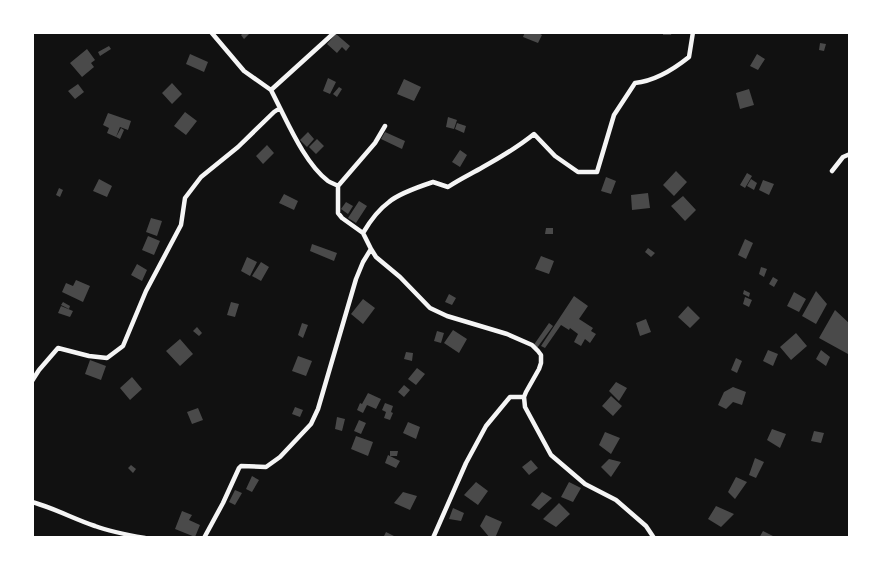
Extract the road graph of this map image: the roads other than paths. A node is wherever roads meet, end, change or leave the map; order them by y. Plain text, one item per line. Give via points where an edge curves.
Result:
1 (211, 32) edge
2 (335, 32) edge
3 (693, 32) edge
4 (271, 90) junction
5 (280, 108) junction
6 (385, 126) dead end
7 (850, 154) edge
8 (832, 171) dead end
9 (338, 186) junction
10 (363, 233) junction
11 (370, 249) junction
12 (32, 381) edge
13 (524, 397) junction
14 (32, 502) edge
15 (145, 538) edge
16 (204, 538) edge
17 (433, 538) edge
18 (654, 538) edge

1 - 4 street via 244,71
2 - 4 street
3 - 10 street via 690,57 645,82 635,83 614,115 597,172 578,172 555,156 534,134 517,148 448,188 433,182 390,200
4 - 5 street
5 - 9 street via 314,166 328,181
5 - 12 street via 201,177 184,198 181,225 146,291 123,346 107,358 58,348
6 - 9 street
7 - 8 street via 843,157
9 - 10 street via 338,213
10 - 11 street
11 - 13 street via 430,308 506,334 538,351 541,363
11 - 16 street via 356,280 311,424 266,467 238,468
13 - 17 street via 510,397 486,426
13 - 18 street via 525,407 551,455 585,484 616,500 646,526
14 - 15 street via 96,527

